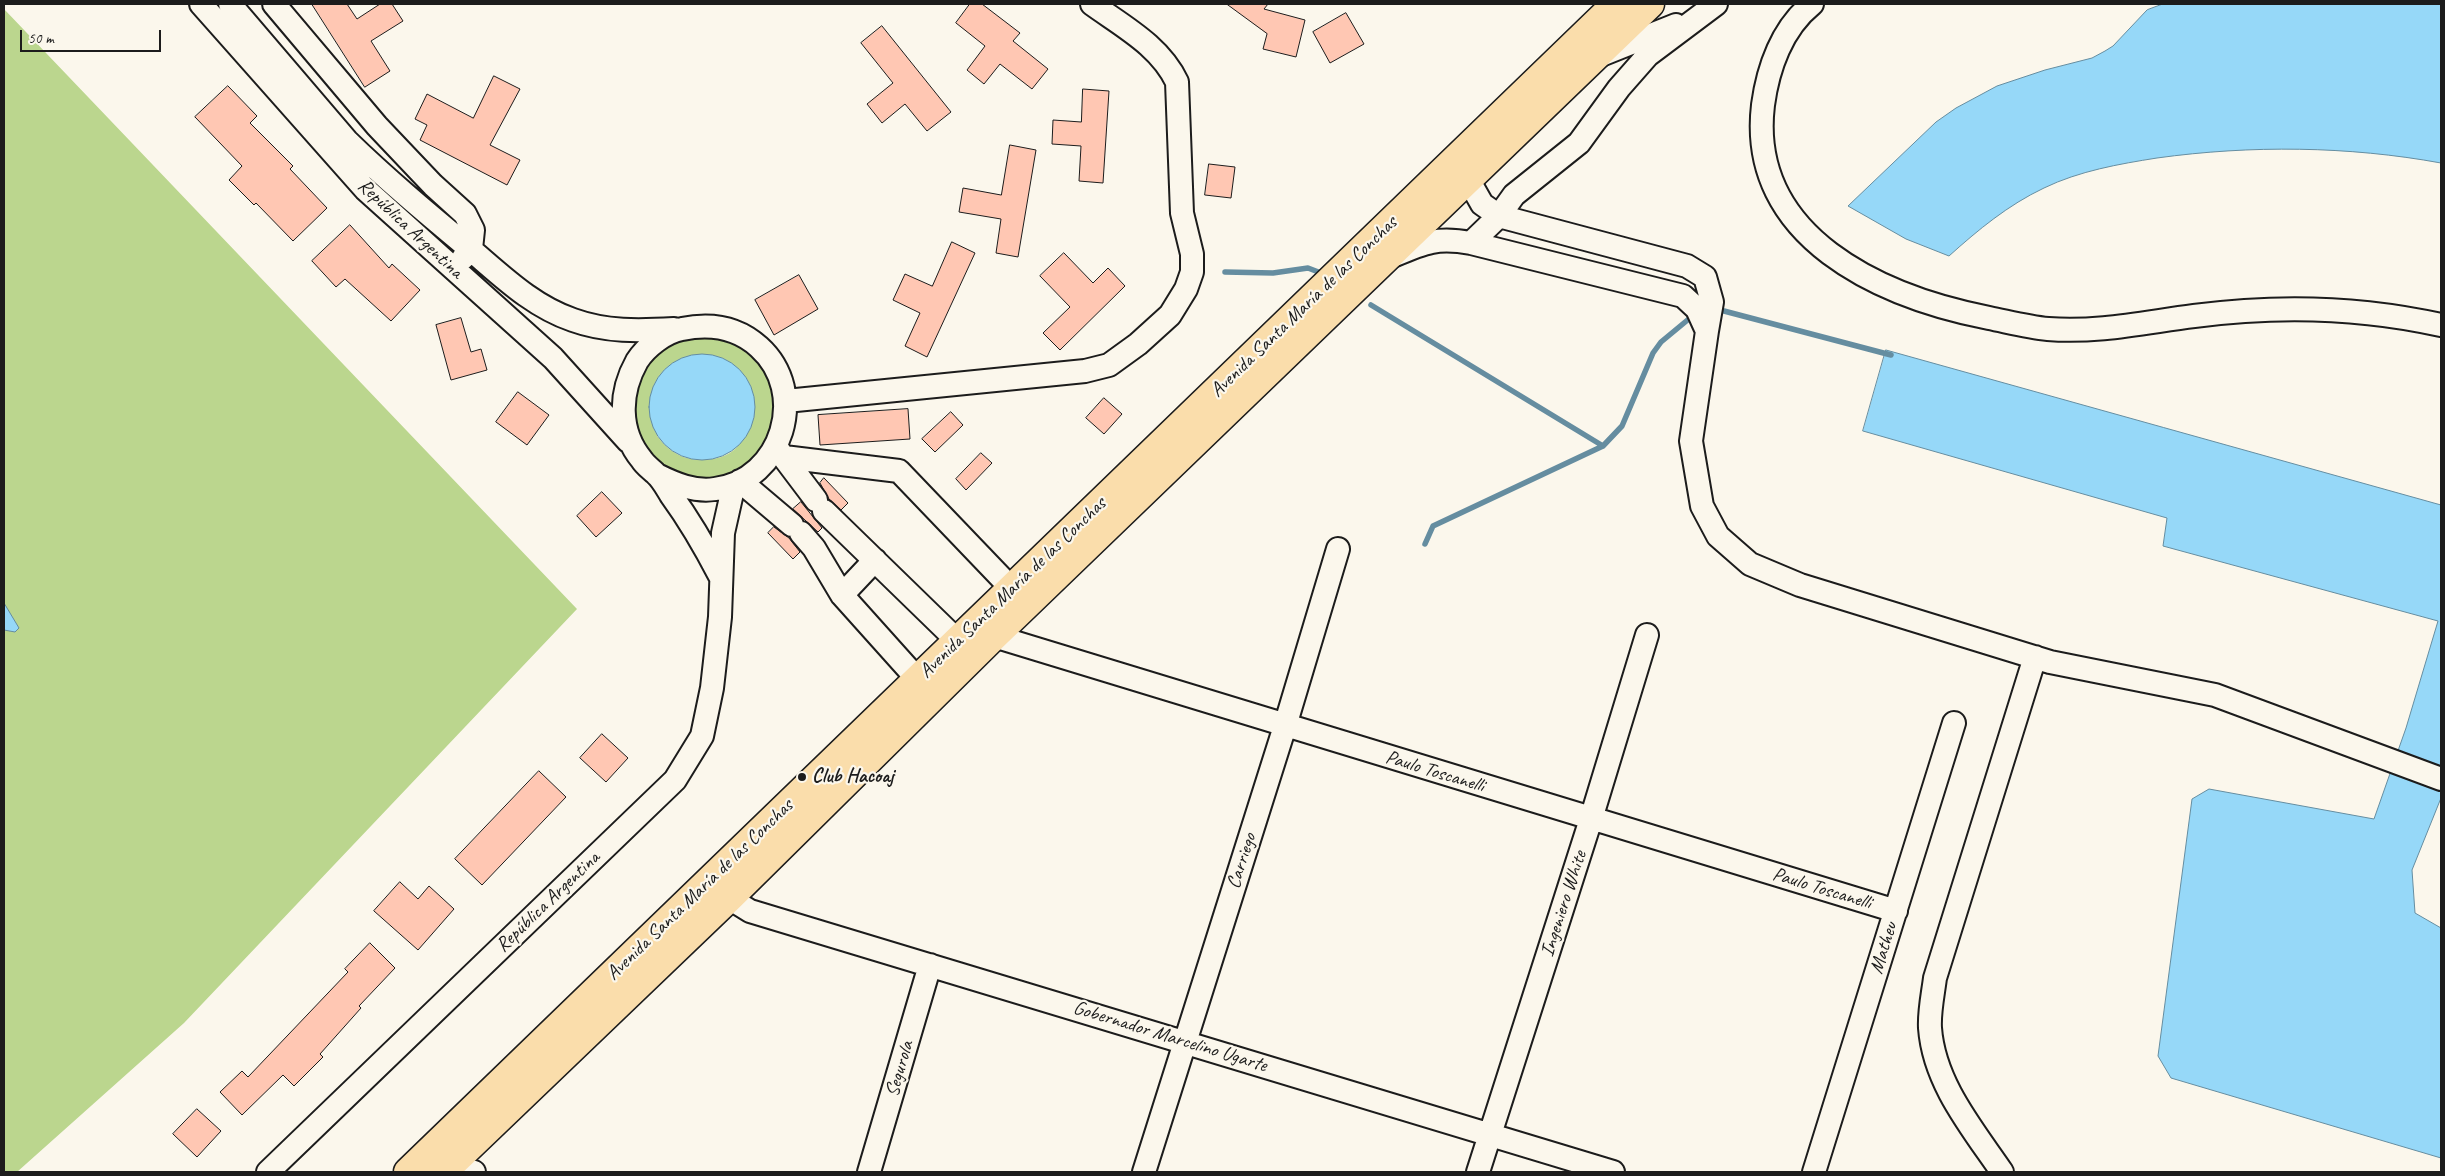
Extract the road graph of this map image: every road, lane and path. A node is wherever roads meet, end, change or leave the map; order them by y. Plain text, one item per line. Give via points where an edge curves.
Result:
1 (201, 4) edge
2 (230, 4) edge
3 (274, 4) edge
4 (1092, 4) edge
5 (1616, 4) edge
6 (1650, 4) edge
7 (1812, 4) edge
8 (1712, 8) edge
9 (1593, 58) junction
10 (353, 161) junction
11 (1469, 180) junction
12 (1499, 216) junction
13 (1471, 243) junction
14 (471, 249) junction
15 (1389, 257) junction
16 (454, 269) junction
17 (2441, 325) edge
18 (678, 329) junction
19 (1707, 332) junction
20 (786, 401) junction
21 (631, 444) junction
22 (780, 452) junction
23 (657, 475) junction
24 (737, 482) junction
25 (826, 512) junction
26 (803, 535) junction
27 (1338, 549) dead end
28 (875, 560) junction
29 (720, 576) junction
30 (1013, 590) junction
31 (842, 595) junction
32 (1647, 635) dead end
33 (977, 645) junction
34 (2035, 657) junction
35 (930, 694) junction
36 (1954, 723) dead end
37 (1285, 726) junction
38 (2441, 779) edge
39 (1592, 819) junction
40 (729, 898) junction
41 (1896, 911) junction
42 (930, 965) junction
43 (1184, 1041) junction
44 (1489, 1135) junction
45 (456, 1170) edge
46 (268, 1172) edge
47 (408, 1172) edge
48 (869, 1172) edge
49 (1144, 1172) edge
50 (1478, 1172) edge
51 (1613, 1172) edge
52 (1814, 1172) edge
53 (2002, 1172) edge

1 - 10 street, República Argentina
2 - 10 street, República Argentina
3 - 14 street via 377,126 465,214 473,230
4 - 20 street via 1154,48 1170,66 1177,82 1182,213 1192,254 1192,272 1170,315 1109,365 1085,371
5 - 30 main road, Avenida Santa María de las Conchas
6 - 9 main road, Avenida Santa María de las Conchas
7 - 17 street via 1795,20 1783,41 1765,89 1762,114 1767,162 1775,185 1796,223 1829,254 1864,276 1938,307 2048,329 2108,328 2255,310 2361,312
8 - 9 street
8 - 12 street via 1648,55 1579,143 1514,195
9 - 11 main road, Avenida Santa María de las Conchas
10 - 14 street, República Argentina via 392,185
10 - 16 street, República Argentina
11 - 12 street via 1482,204
11 - 15 main road, Avenida Santa María de las Conchas
12 - 13 street
12 - 19 street via 1687,266 1705,277 1712,302
13 - 15 street via 1438,240
13 - 19 street via 1684,296 1697,309
14 - 16 street
14 - 18 street, República Argentina via 526,296 571,320 608,329
15 - 33 main road, Avenida Santa María de las Conchas
16 - 21 street, República Argentina via 553,358
18 - 20 street via 702,325 727,328 749,338 768,355 780,377
18 - 21 street via 657,340 640,356 629,376 623,398 624,422
19 - 34 street via 1691,441 1702,506 1718,536 1750,564 1768,573
20 - 22 street
21 - 23 street
22 - 24 street
22 - 25 street
22 - 30 street via 899,471
23 - 24 street via 695,489 715,489
23 - 29 street, República Argentina via 701,539
24 - 26 street
24 - 29 street, República Argentina via 723,533
25 - 26 street
25 - 28 street
26 - 31 street
27 - 37 street, Carriego
28 - 31 street
28 - 33 street
29 - 46 street, República Argentina via 712,688 702,736 675,780
30 - 33 main road, Avenida Santa María de las Conchas
31 - 35 street
32 - 39 street, Ingeniero White
33 - 35 main road, Avenida Santa María de las Conchas
33 - 37 street, Paulo Toscanelli
34 - 38 street via 2215,695
34 - 53 street via 1935,978 1930,1028 1938,1065 1952,1098
35 - 40 main road, Avenida Santa María de las Conchas via 859,770
35 - 47 main road, Avenida Santa María de las Conchas
36 - 41 street, Matheu
37 - 39 street, Paulo Toscanelli
37 - 43 street, Carriego
39 - 41 street, Paulo Toscanelli
39 - 44 street, Ingeniero White
40 - 42 street, Gobernador Marcelino Ugarte via 750,911
40 - 45 main road, Avenida Santa María de las Conchas
41 - 52 street, Matheu
42 - 43 street, Gobernador Marcelino Ugarte
42 - 48 street, Segurola
43 - 44 street, Gobernador Marcelino Ugarte
43 - 49 street, Carriego
44 - 50 street, Ingeniero White
44 - 51 street, Gobernador Marcelino Ugarte

